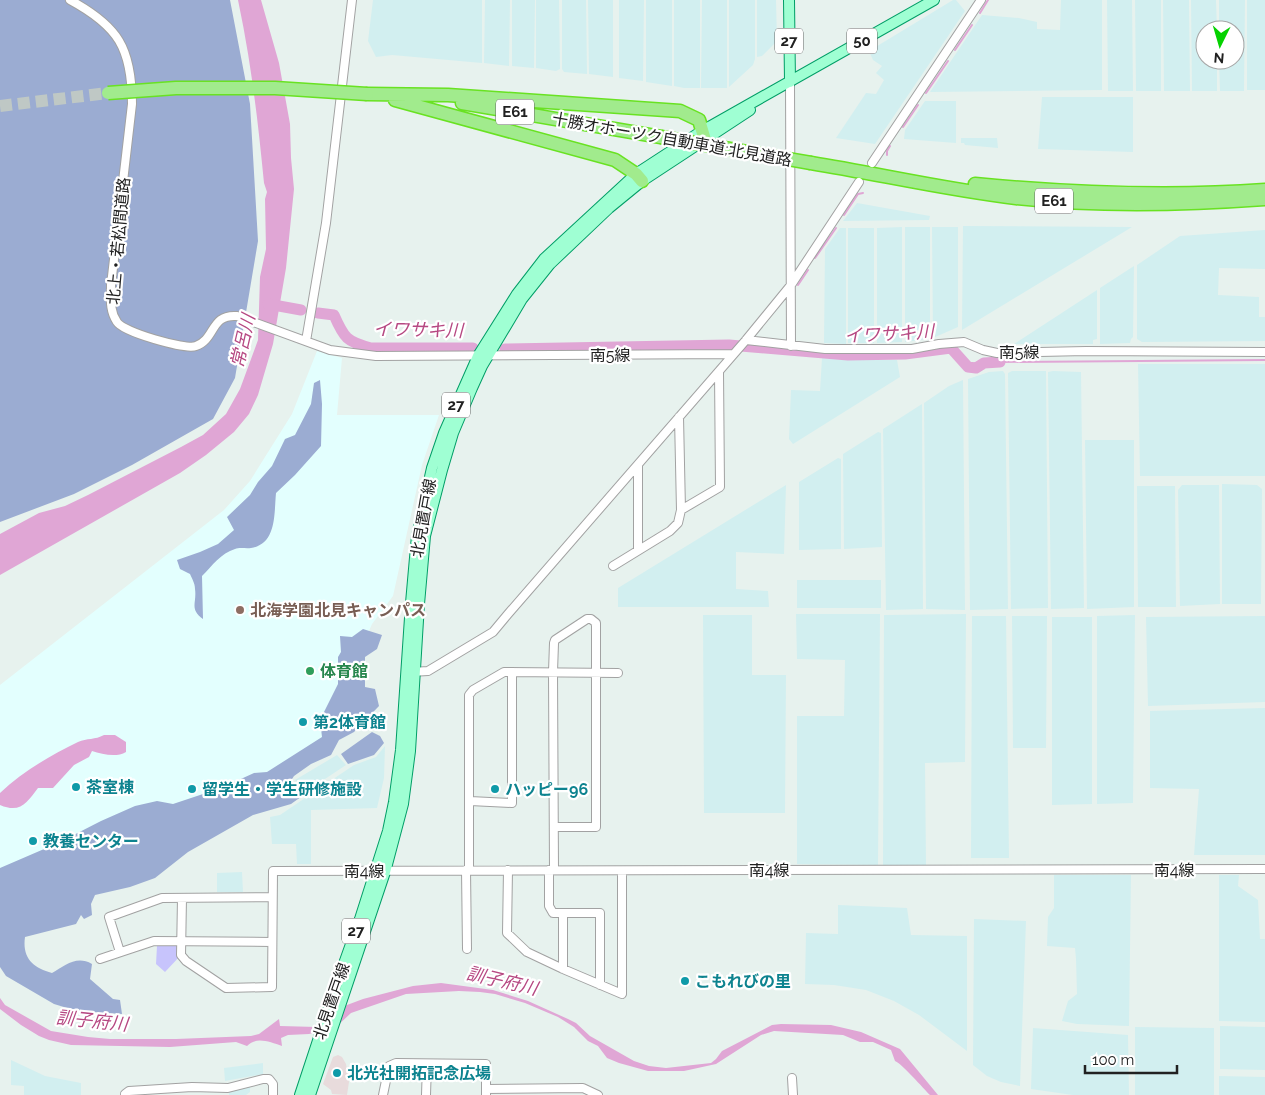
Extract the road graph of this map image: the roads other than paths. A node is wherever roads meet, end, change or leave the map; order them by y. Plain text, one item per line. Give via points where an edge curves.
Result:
1 (70, 0) edge
2 (352, 0) edge
3 (789, 0) edge
4 (934, 0) edge
5 (981, 0) edge
6 (790, 82) junction
7 (108, 93) tunnel mouth
8 (367, 94) junction
9 (703, 135) junction
10 (872, 163) dead end
11 (846, 169) junction
12 (639, 178) junction
13 (859, 182) dead end
14 (1265, 190) edge
15 (1265, 199) edge
16 (791, 285) junction
17 (303, 340) junction
18 (743, 344) junction
19 (790, 346) junction
20 (1265, 352) edge
21 (733, 354) junction
22 (483, 356) junction
23 (719, 372) junction
24 (679, 417) junction
25 (638, 466) junction
26 (681, 510) junction
27 (638, 550) junction
28 (613, 566) dead end
29 (411, 672) junction
30 (512, 672) junction
31 (554, 672) junction
32 (596, 672) junction
33 (618, 673) dead end
34 (470, 801) junction
35 (554, 827) junction
36 (1265, 869) edge
37 (468, 870) junction
38 (508, 870) junction
39 (551, 870) junction
40 (380, 871) junction
41 (622, 871) junction
42 (272, 897) junction
43 (182, 898) junction
44 (563, 913) junction
45 (183, 942) junction
46 (272, 942) junction
47 (467, 949) dead end
48 (120, 952) junction
49 (100, 959) dead end
50 (564, 970) junction
51 (600, 986) junction
52 (426, 1064) junction
53 (792, 1078) dead end
54 (486, 1092) edge
55 (125, 1094) edge
56 (273, 1095) edge
57 (300, 1095) edge
58 (310, 1095) edge
59 (383, 1095) edge
60 (426, 1095) edge
61 (598, 1095) edge
62 (793, 1095) edge

1 - 17 street, 北上・若松間道路 via 99,18 113,32 129,64 132,78 132,104 111,285 111,310 118,324 133,332 184,347 204,342 220,319 228,315
2 - 17 street via 326,222
3 - 6 main road, 27
4 - 6 main road, 北見置戸線 / 50
5 - 10 street
6 - 9 main road, 北見置戸線 / 27
6 - 16 street
7 - 8 highway, 十勝オホーツク自動車道;北見道路 / E61, bridge via 176,88 275,88
8 - 9 highway via 448,95 680,111 699,120
8 - 11 highway, 十勝オホーツク自動車道;北見道路 / E61, bridge via 446,101
8 - 12 highway via 615,160
9 - 12 main road, 北見置戸線 / 27
11 - 14 highway, 十勝オホーツク自動車道;北見道路 / E61 via 1017,188 1124,194
11 - 15 highway, 十勝オホーツク自動車道;北見道路 / E61 via 950,188 1070,203 1127,205
12 - 22 main road, 北見置戸線 / 27 via 550,264
13 - 16 street
16 - 18 street
16 - 19 street
17 - 22 street, 北上・若松間道路 via 330,350 376,356
18 - 19 street, 南5線
18 - 21 street
19 - 20 street, 南5線 via 912,349 956,341 997,353
21 - 22 street, 南5線
21 - 23 street
22 - 29 main road, 北見置戸線 / 27 via 453,433 432,502 425,536
23 - 24 street
23 - 26 street via 720,487
24 - 25 street
24 - 26 street
25 - 27 street
25 - 29 street via 492,632 428,671
26 - 27 street via 678,523 670,531
27 - 28 street
29 - 40 main road, 北見置戸線 / 27 via 394,802
30 - 31 street
30 - 34 street via 504,672 469,695
30 - 34 street via 512,803
31 - 32 street
31 - 32 street via 555,640 590,619 596,623
31 - 35 street
32 - 33 street
32 - 35 street via 596,826
34 - 37 street
35 - 39 street
36 - 41 street, 南4線
37 - 38 street, 南4線
37 - 40 street, 南4線
37 - 47 street
38 - 39 street, 南4線
38 - 50 street via 507,933 527,952
39 - 41 street, 南4線
39 - 44 street via 549,906 553,913
40 - 42 street, 南4線 via 273,871
40 - 57 main road, 北見置戸線 / 27 via 360,919
40 - 58 main road, 北見置戸線 / 27
41 - 51 street via 622,994
42 - 43 street
42 - 46 street
43 - 45 street
43 - 48 street via 162,898 109,917
44 - 50 street
44 - 51 street via 600,913
45 - 46 street
45 - 46 street via 181,955 186,961 226,988 272,987
45 - 48 street via 154,941
48 - 49 street
50 - 51 street
52 - 54 street via 486,1064
52 - 59 street via 389,1066
52 - 60 street
53 - 62 street
54 - 61 street via 583,1088
55 - 56 street via 129,1091 192,1087 228,1088 269,1079 273,1084

